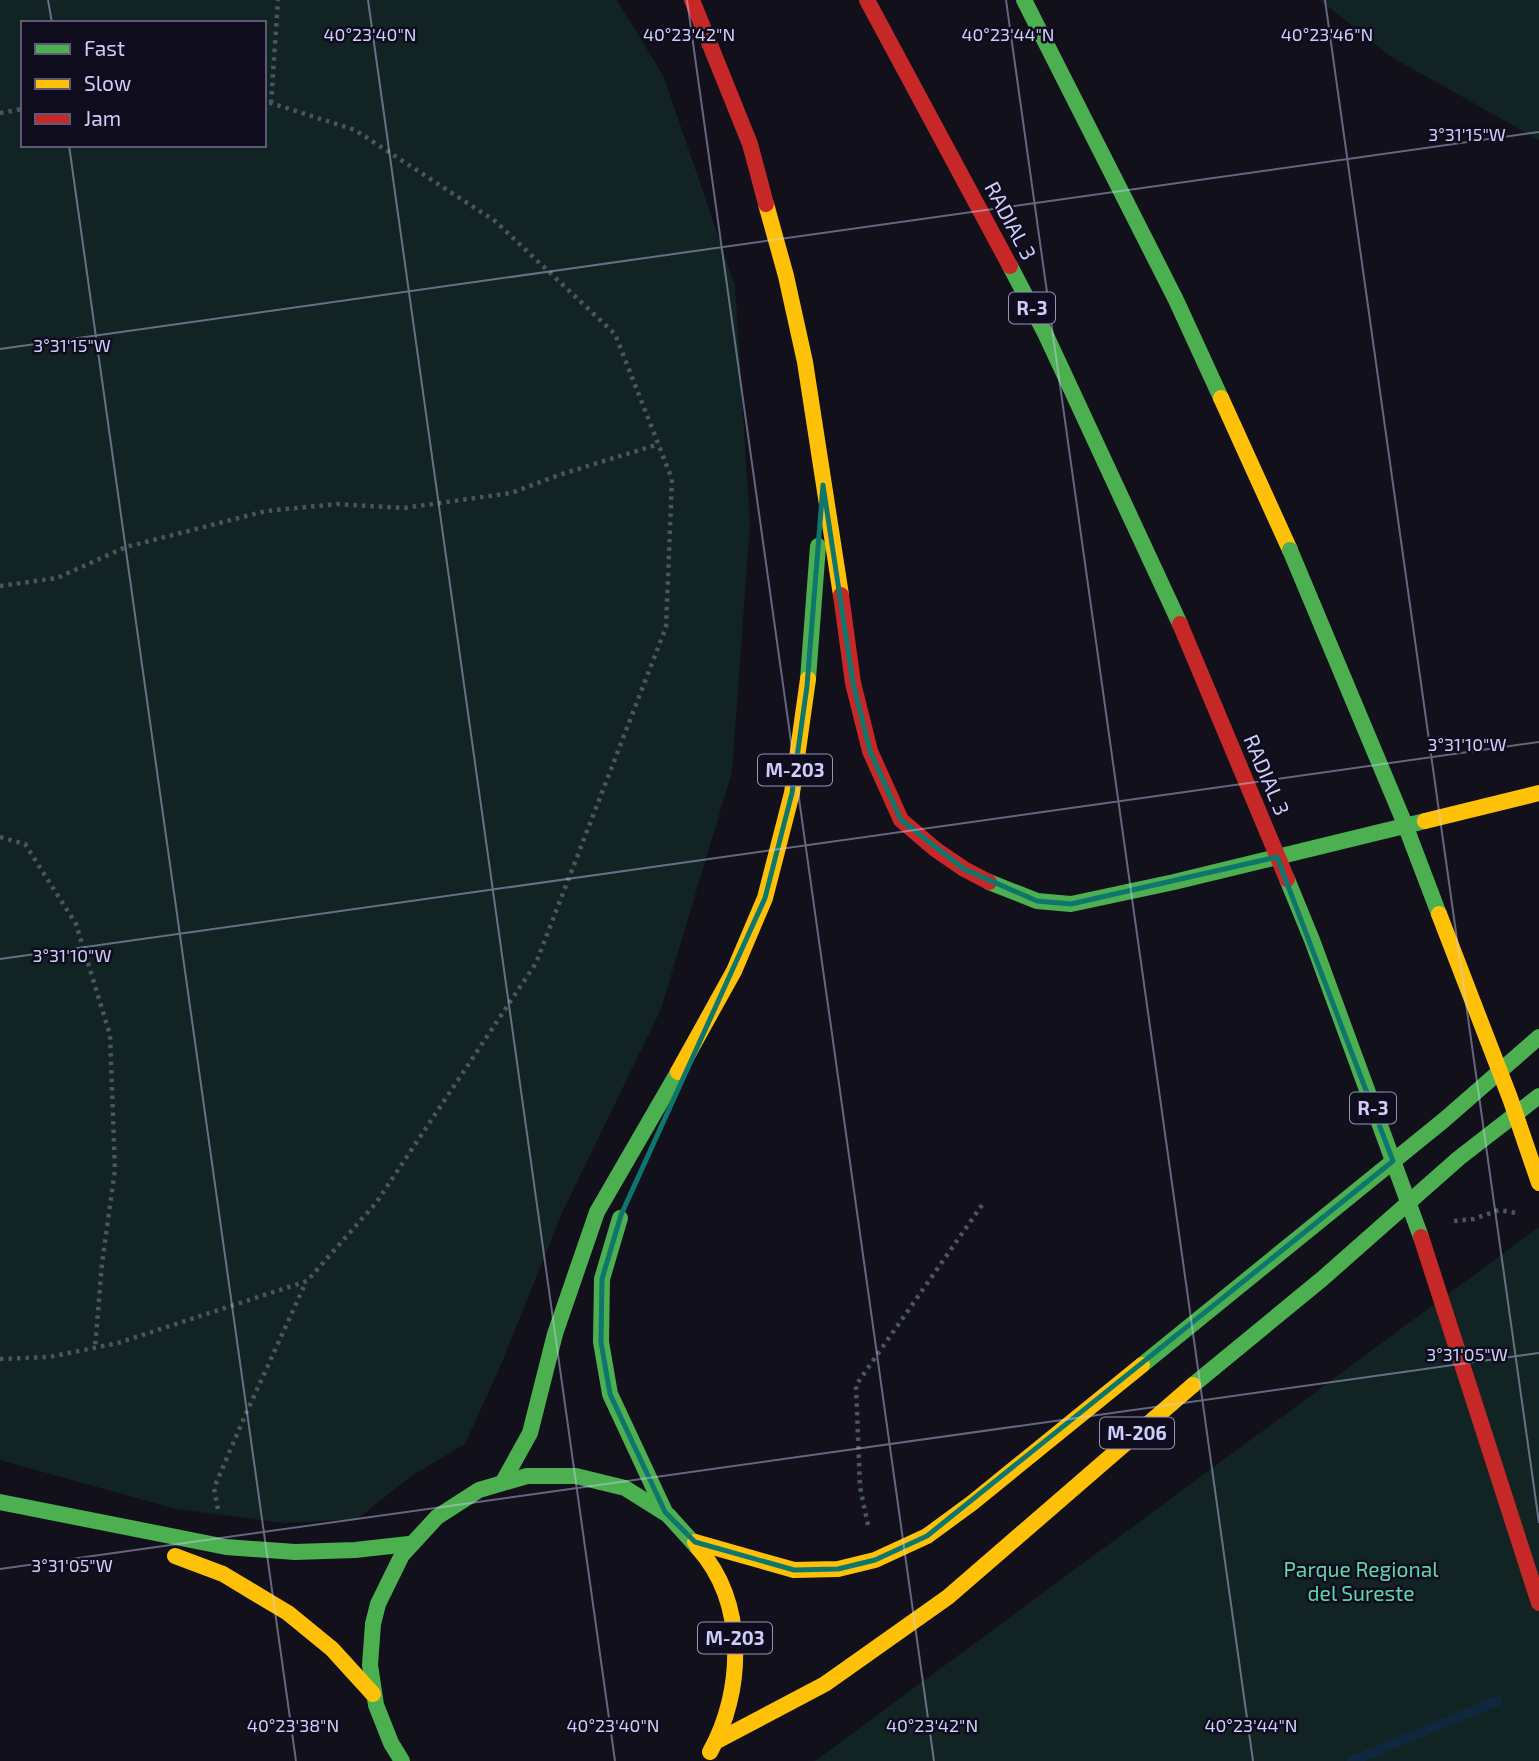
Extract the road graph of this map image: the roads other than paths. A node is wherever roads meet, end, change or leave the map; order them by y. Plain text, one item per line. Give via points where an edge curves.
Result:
1 (692, 0) edge
2 (867, 0) edge
3 (1024, 0) edge
4 (1105, 125) dead end
5 (1176, 300) junction
6 (823, 485) junction
7 (1539, 793) edge
8 (1539, 1037) edge
9 (698, 1038) junction
10 (1539, 1096) edge
11 (643, 1165) dead end
12 (1539, 1183) edge
13 (626, 1203) dead end
14 (503, 1480) junction
15 (0, 1502) edge
16 (665, 1512) junction
17 (54, 1513) junction
18 (695, 1542) junction
19 (409, 1544) junction
20 (1539, 1603) edge
21 (373, 1694) junction
22 (716, 1741) junction
23 (402, 1761) edge
24 (704, 1761) edge

1 - 6 main road, M-203 via 750,144 779,250 805,362
2 - 20 main road, RADIAL 3 / R-3, bridge via 1045,333 1180,624 1312,940 1420,1236
3 - 5 main road
4 - 5 main road
5 - 12 main road, bridge via 1290,550 1409,834
6 - 7 main road via 853,683 870,751 901,820 964,869 997,886 1037,901 1070,904
6 - 9 main road, M-203 via 807,686 792,793 765,898 734,971
8 - 18 main road, M-206 via 1444,1120 927,1536 876,1560 838,1569 793,1570
9 - 11 main road, M-203
9 - 14 main road, M-203 via 597,1212 555,1334 530,1433
10 - 22 main road, M-206 via 1459,1158 948,1597 825,1684
13 - 16 main road, M-203 via 602,1279 601,1342 610,1394
14 - 16 main road, M-203 via 576,1475 623,1488
14 - 19 main road, M-203 via 442,1511
15 - 17 main road
16 - 18 main road, M-203
17 - 19 main road via 226,1547 295,1552
17 - 21 main road via 223,1574 288,1613 332,1649
18 - 22 main road, M-203 via 715,1571 735,1638 729,1708
19 - 21 main road, M-203 via 394,1565 375,1615 370,1641
21 - 23 main road, M-203 via 387,1736
22 - 24 main road, M-203

